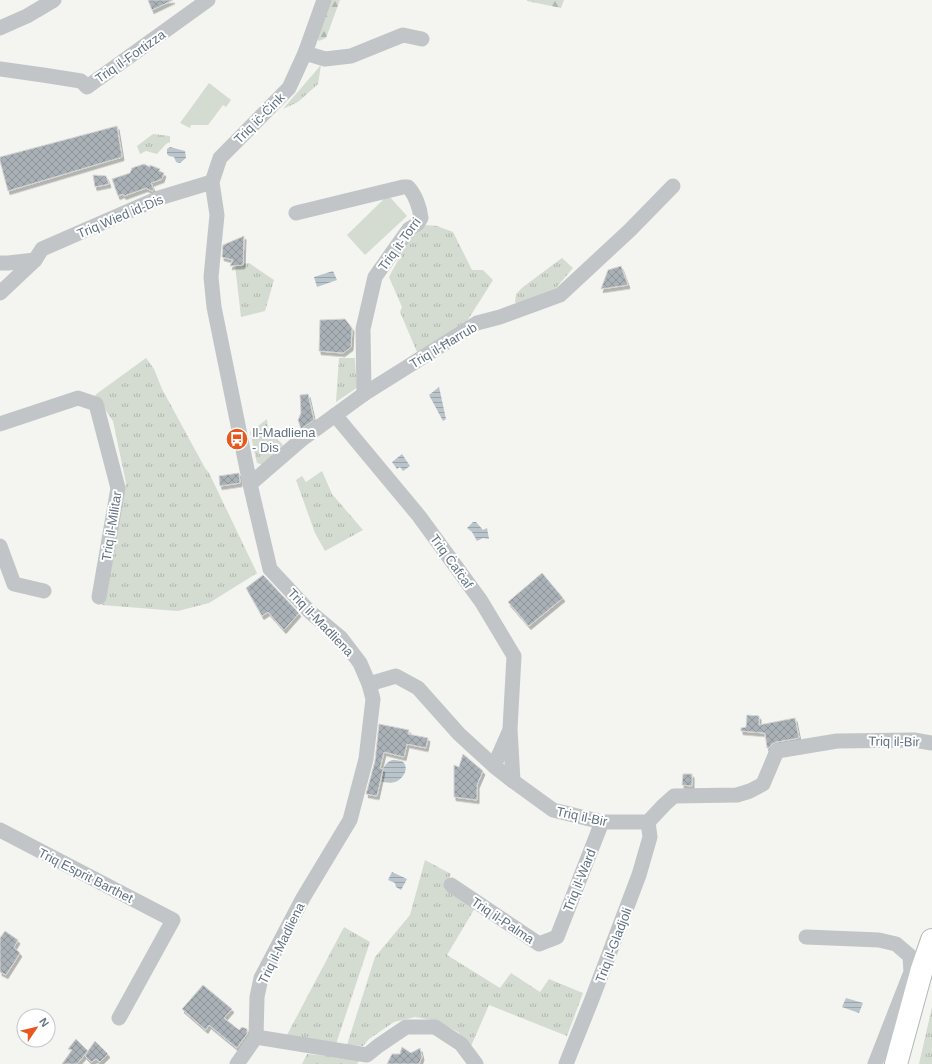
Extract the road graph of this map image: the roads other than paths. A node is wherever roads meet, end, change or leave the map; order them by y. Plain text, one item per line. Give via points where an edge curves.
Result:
1 (54, 0) edge
2 (208, 0) edge
3 (324, 0) edge
4 (0, 28) edge
5 (422, 39) dead end
6 (305, 53) junction
7 (0, 69) edge
8 (212, 182) junction
9 (673, 186) dead end
10 (296, 213) dead end
11 (35, 260) junction
12 (0, 263) edge
13 (0, 293) edge
14 (364, 394) junction
15 (335, 415) junction
16 (0, 424) edge
17 (250, 484) junction
18 (0, 546) edge
19 (44, 590) dead end
20 (98, 596) dead end
21 (369, 684) junction
22 (510, 729) junction
23 (932, 743) edge
24 (494, 766) junction
25 (513, 781) junction
26 (602, 822) junction
27 (648, 822) junction
28 (0, 830) edge
29 (451, 885) dead end
30 (557, 937) joint
31 (806, 938) dead end
32 (932, 940) edge
33 (932, 967) edge
34 (119, 1018) dead end
35 (256, 1037) junction
36 (365, 1059) edge
37 (237, 1064) edge
38 (476, 1064) edge
39 (566, 1064) edge
40 (875, 1064) edge
41 (896, 1064) edge
42 (910, 1064) edge

1 - 4 street
2 - 7 street, Triq il-Fortizza via 87,87 81,81
3 - 6 street
5 - 6 street via 403,35 351,56 325,59
6 - 8 street, Triq iċ-Ċink via 289,88 220,158
8 - 11 street, Triq Wied id-Dis via 159,198 42,249
8 - 17 street, Triq il-Madliena via 217,215 210,277
9 - 14 street, Triq il-Ħarrub via 560,295 477,323
10 - 14 street, Triq it-Torri via 408,187 421,213 417,224 409,229 375,277 363,329
11 - 12 street
11 - 13 street, Triq Wied id-Dis
14 - 15 street, Triq il-Ħarrub
15 - 17 street, Triq il-Ħarrub via 301,440
15 - 22 street, Triq Ċafċaf via 419,516 481,601 514,656
16 - 20 street, Triq il-Militar via 78,398 96,404 118,488
17 - 21 street, Triq il-Madliena via 270,569 310,612 340,638 360,663
18 - 19 street via 14,584
21 - 24 street, Triq il-Bir via 396,676 418,688 459,734
21 - 35 street, Triq il-Madliena via 373,699 366,759 350,820 303,898 262,978 257,997
22 - 24 street, Triq Ċafċaf
22 - 25 street, Triq Ċafċaf
23 - 27 street, Triq il-Bir via 914,740 837,741 778,751 763,784 737,795 674,796
24 - 25 street, Triq il-Bir
25 - 26 street, Triq il-Bir via 553,810
26 - 27 street, Triq il-Bir
26 - 30 street, Triq il-Ward
27 - 39 street, Triq il-Gladjoli via 650,837 639,875
28 - 34 street, Triq Esprit Barthet via 173,920
29 - 30 street, Triq il-Palma via 539,944
31 - 40 street via 879,940 896,944 910,956 911,972
32 - 41 highway
33 - 42 highway
35 - 36 street
35 - 37 street
36 - 38 street via 378,1046 406,1027 435,1028 461,1044

